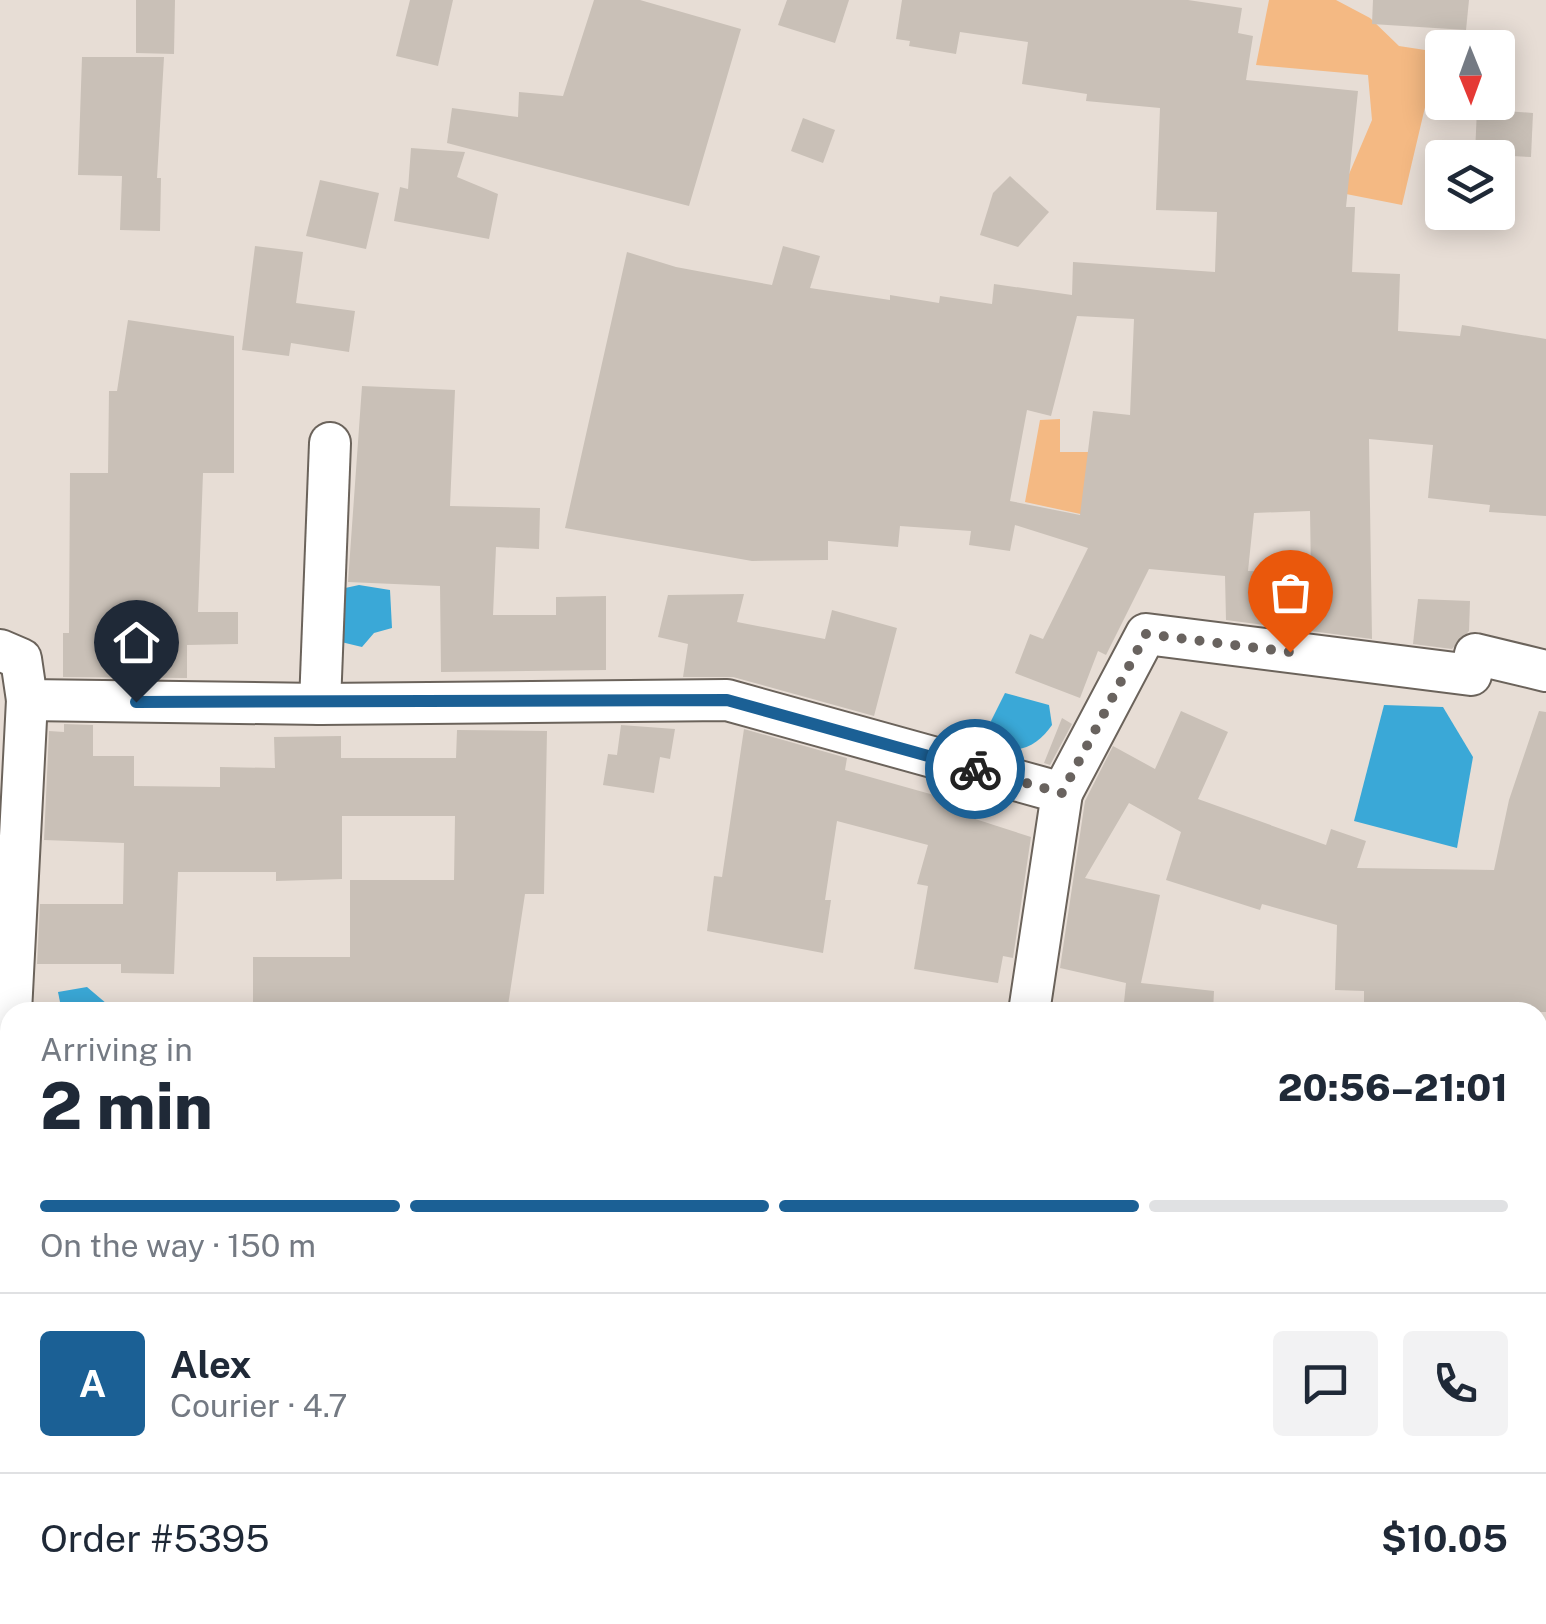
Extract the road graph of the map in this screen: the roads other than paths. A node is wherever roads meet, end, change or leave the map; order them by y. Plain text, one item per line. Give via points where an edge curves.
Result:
1 (330, 443) dead end
2 (0, 650) edge
3 (1546, 671) edge
4 (27, 700) junction
5 (320, 704) junction
6 (1062, 793) junction
7 (12, 1002) edge
8 (1031, 1002) edge

1 - 5 street
2 - 4 street via 21,659
3 - 6 street via 1475,654 1470,675 1146,634
4 - 5 street
4 - 7 street
5 - 6 street via 727,700
6 - 8 street

